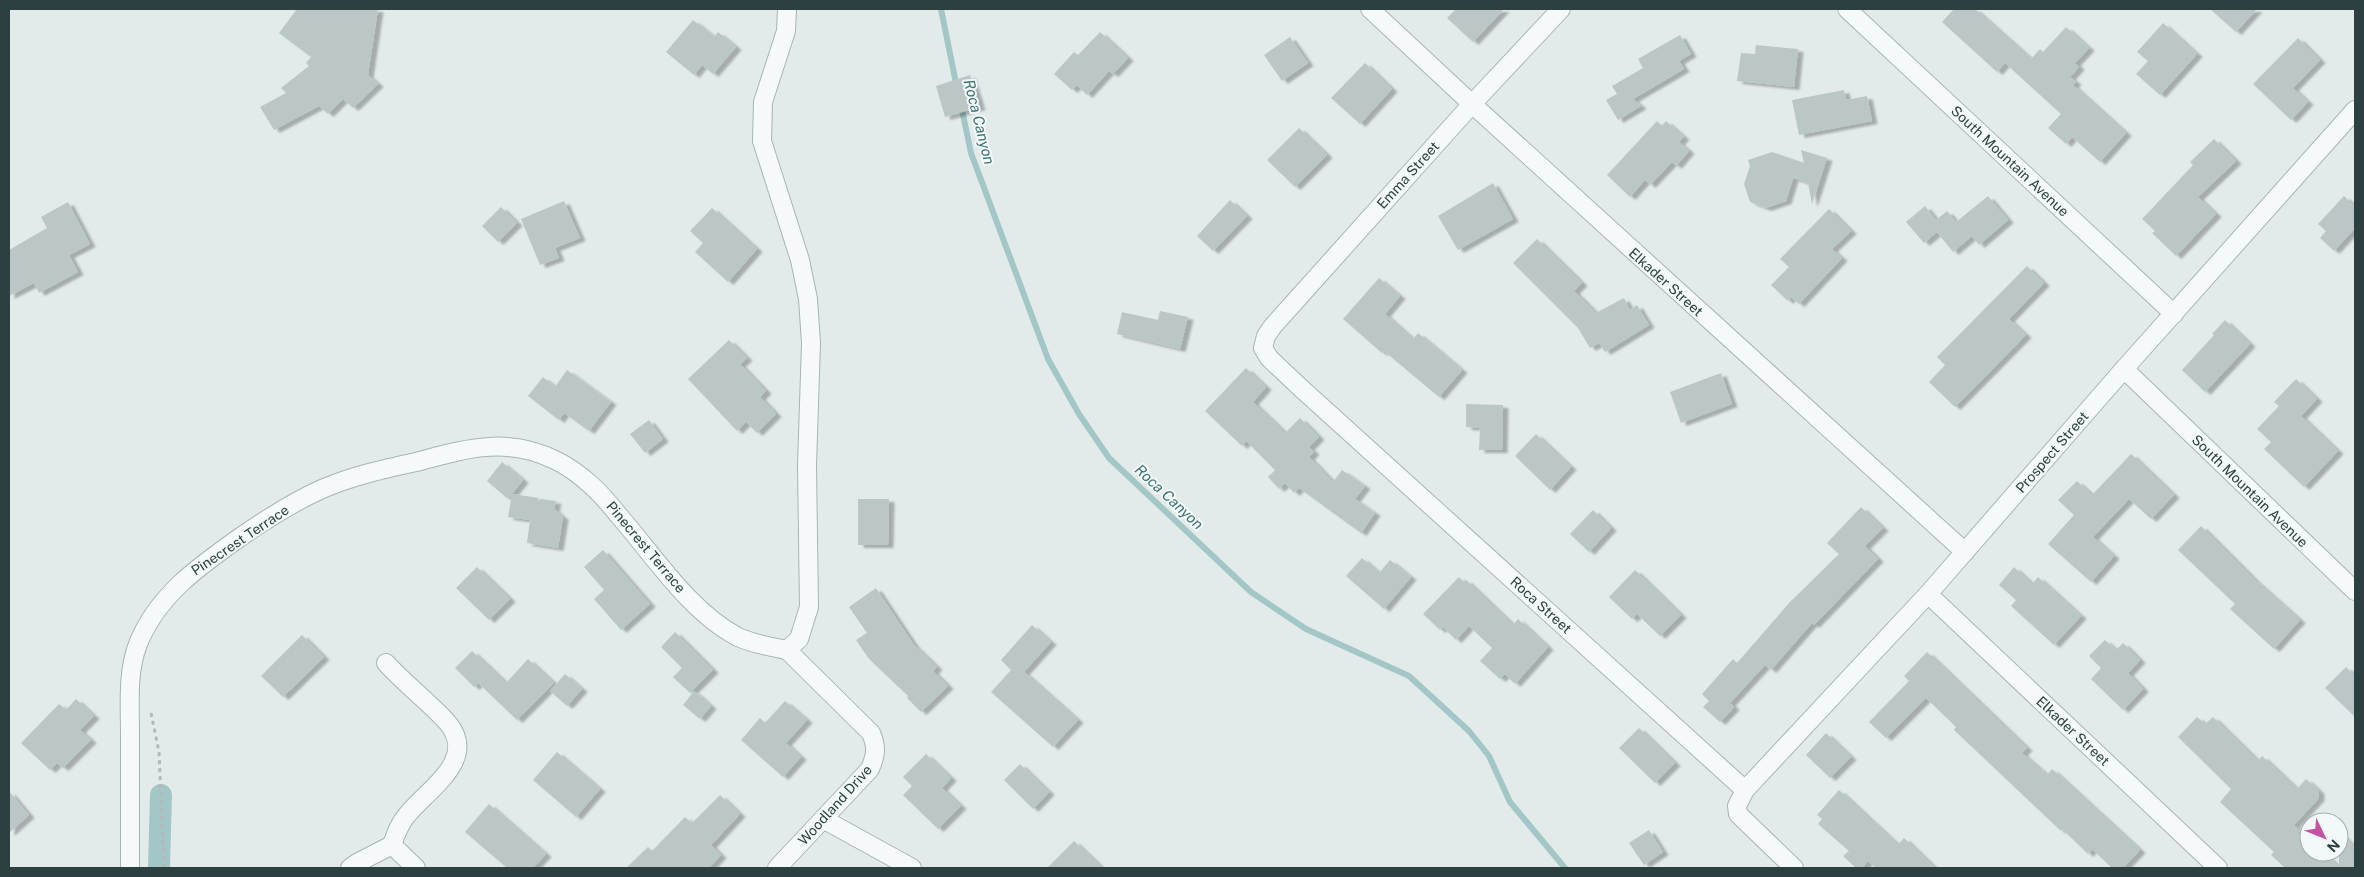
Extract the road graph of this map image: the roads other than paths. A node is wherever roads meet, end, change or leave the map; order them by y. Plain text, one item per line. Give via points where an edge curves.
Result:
1 (787, 9) edge
2 (1370, 9) edge
3 (1561, 9) edge
4 (1847, 9) edge
5 (1472, 104) junction
6 (2355, 110) edge
7 (2174, 314) junction
8 (1263, 348) joint
9 (2124, 369) junction
10 (1965, 552) junction
11 (2355, 591) edge
12 (1928, 594) junction
13 (787, 650) junction
14 (386, 664) dead end
15 (1745, 790) junction
16 (823, 819) junction
17 (392, 845) junction
18 (130, 868) edge
19 (350, 868) edge
20 (416, 868) edge
21 (777, 868) edge
22 (912, 868) edge
23 (1794, 868) edge
24 (2218, 868) edge

1 - 13 street via 786,31 763,102 762,141 800,260 808,299 811,343 807,466 809,607 799,639
2 - 5 street, Elkader Street
3 - 5 street, Emma Street
4 - 7 street, South Mountain Avenue
5 - 8 street, Emma Street via 1273,326
5 - 10 street, Elkader Street
6 - 7 street, Prospect Street
7 - 9 street, Prospect Street
8 - 15 street, Roca Street via 1269,358 1303,390
9 - 10 street, Prospect Street
9 - 11 street, South Mountain Avenue
10 - 12 street, Prospect Street
12 - 15 street, Prospect Street
12 - 24 street, Elkader Street
13 - 16 street, Woodland Drive via 871,733 876,744 876,757 870,769
13 - 18 street, Pinecrest Terrace via 740,638 719,626 688,596 602,495 575,471 554,459 513,447 490,445 356,476 322,489 272,516 193,570 158,607 144,629 136,647 130,688
14 - 17 street via 447,723 459,747 452,766 398,827
15 - 23 street via 1737,806 1738,814
16 - 21 street, Woodland Drive
16 - 22 street
17 - 19 street
17 - 20 street

